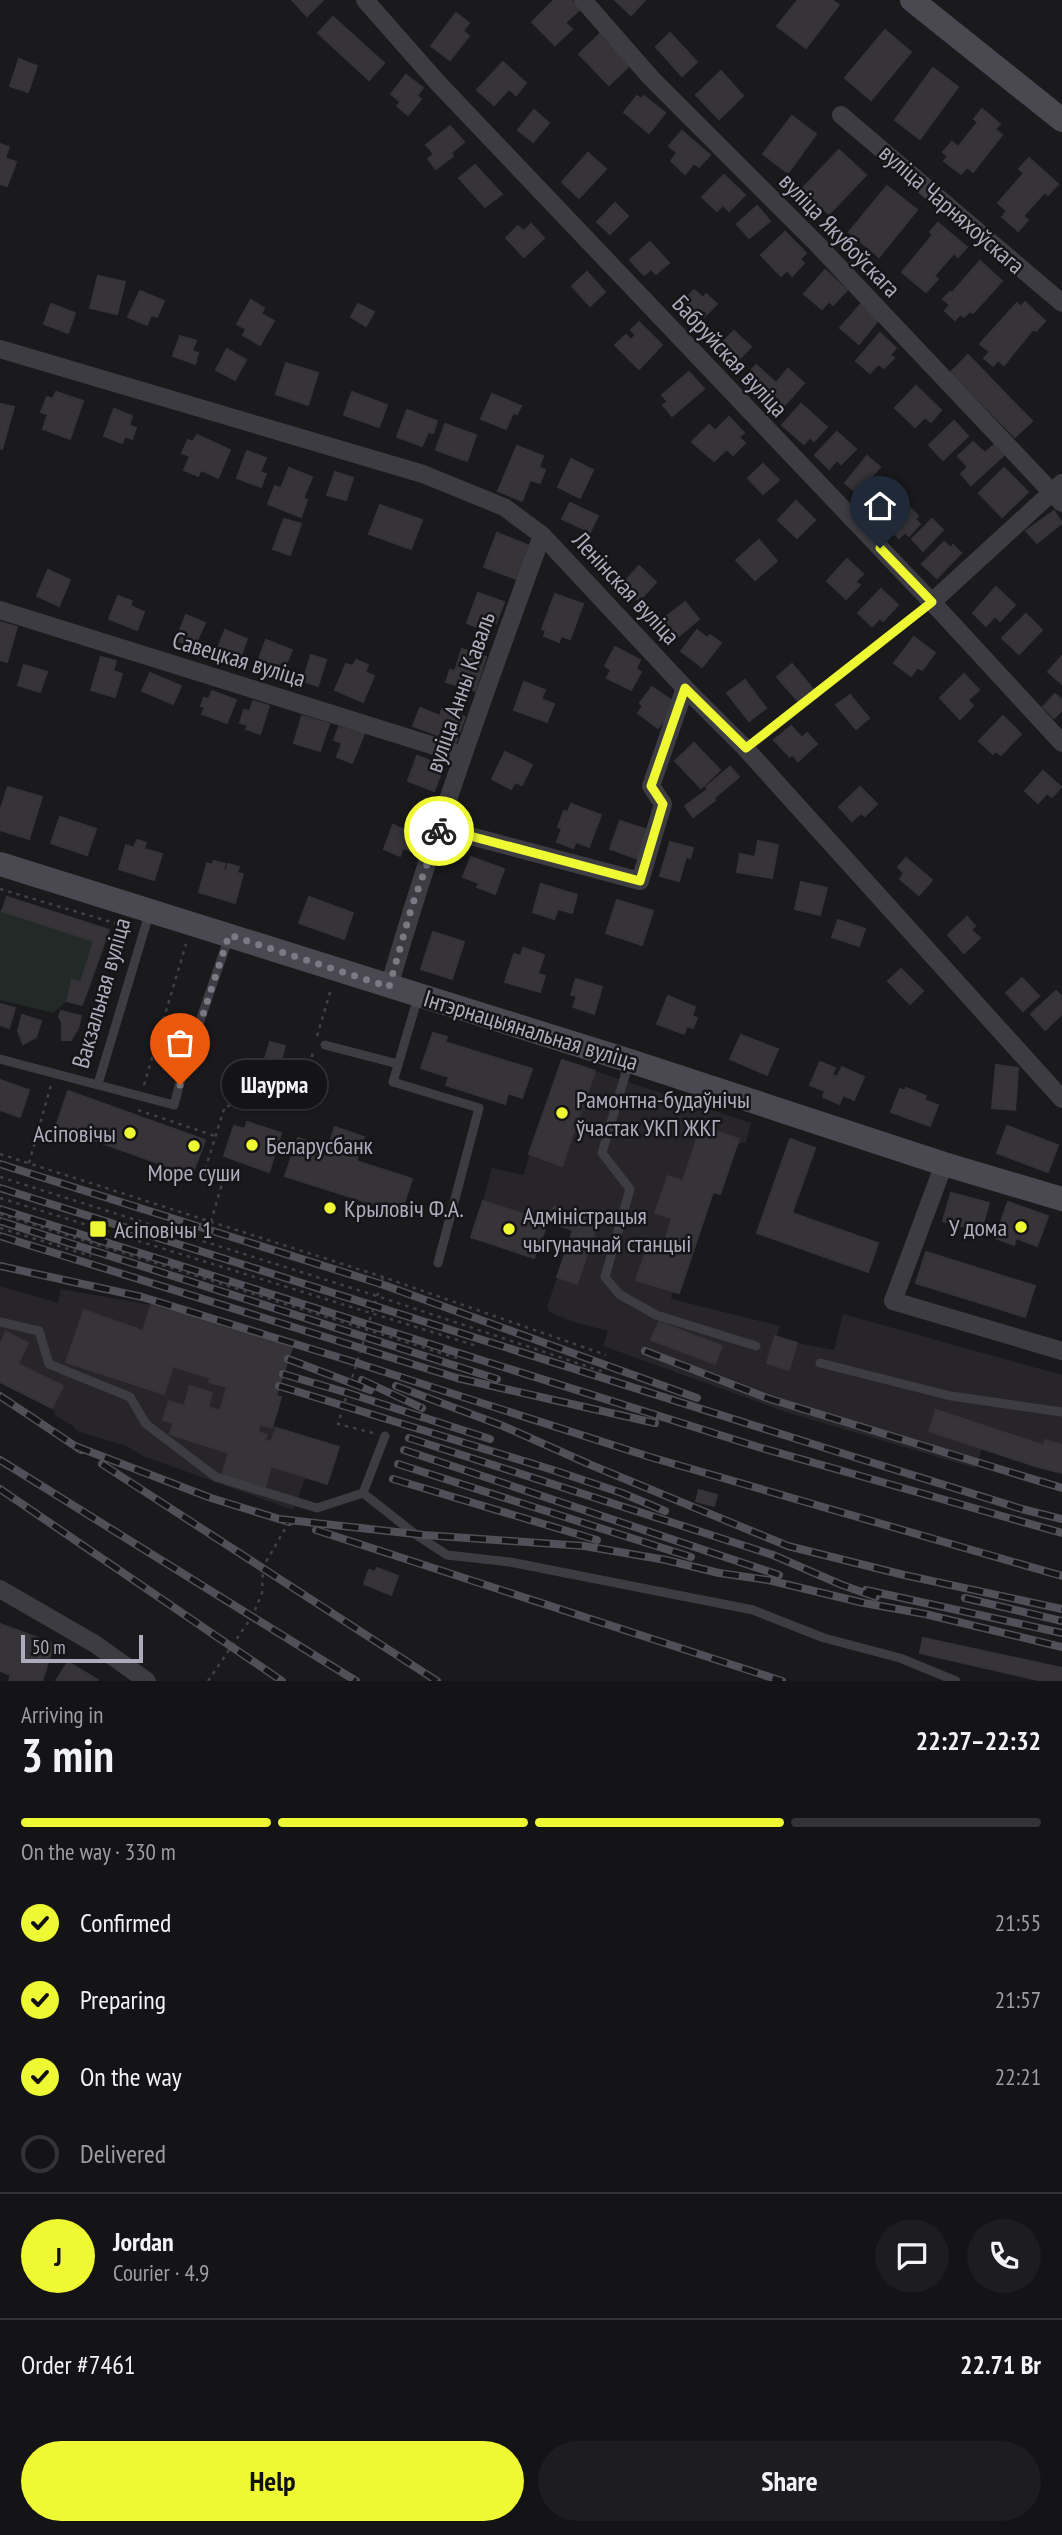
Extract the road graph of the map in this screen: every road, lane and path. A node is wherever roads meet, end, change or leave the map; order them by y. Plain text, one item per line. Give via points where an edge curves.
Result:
1 (365, 0) edge
2 (583, 0) edge
3 (912, 0) edge
4 (841, 114) dead end
5 (1062, 120) edge
6 (1062, 303) edge
7 (0, 349) edge
8 (1058, 492) edge
9 (542, 535) junction
10 (932, 602) junction
11 (0, 610) edge
12 (685, 688) junction
13 (1062, 743) edge
14 (746, 748) junction
15 (463, 755) junction
16 (440, 828) junction
17 (0, 864) edge
18 (150, 910) junction
19 (229, 935) junction
20 (187, 944) dead end
21 (389, 987) junction
22 (331, 989) dead end
23 (419, 996) junction
24 (325, 1045) dead end
25 (0, 1059) edge
26 (630, 1061) junction
27 (398, 1064) junction
28 (54, 1073) junction
29 (98, 1084) junction
30 (141, 1096) junction
31 (1062, 1099) edge
32 (136, 1115) dead end
33 (0, 1154) edge
34 (29, 1163) junction
35 (944, 1164) junction
36 (0, 1177) edge
37 (0, 1198) edge
38 (1062, 1199) edge
39 (0, 1214) edge
40 (211, 1222) junction
41 (0, 1228) edge
42 (91, 1256) dead end
43 (438, 1263) dead end
44 (383, 1277) junction
45 (377, 1296) junction
46 (371, 1313) junction
47 (0, 1322) edge
48 (366, 1329) junction
49 (477, 1346) dead end
50 (756, 1346) dead end
51 (1062, 1351) edge
52 (606, 1355) dead end
53 (460, 1359) dead end
54 (820, 1363) dead end
55 (604, 1372) dead end
56 (1062, 1412) edge
57 (385, 1436) joint
58 (363, 1493) junction
59 (305, 1504) junction
60 (0, 1588) edge
61 (147, 1681) edge
62 (208, 1681) edge
63 (956, 1681) edge

1 - 10 street, Бабруйская вуліца via 438,83
2 - 8 street, вуліца Якубоўскага via 652,78
3 - 5 street
4 - 6 street, вуліца Чарняхоўскага
7 - 9 street, Ленінская вуліца via 424,474 504,507
8 - 10 street
9 - 12 street, Ленінская вуліца
9 - 15 street, вуліца Анны Каваль
10 - 13 street, Бабруйская вуліца
10 - 14 lane
11 - 15 street, Савецкая вуліца
12 - 14 street, Ленінская вуліца
12 - 16 street via 651,786 663,804 640,881
14 - 31 street, Ленінская вуліца
15 - 16 street, вуліца Анны Каваль
16 - 21 street, вуліца Анны Каваль
17 - 18 street, Інтэрнацыянальная вуліца
18 - 19 street, Інтэрнацыянальная вуліца
18 - 29 lane, Вакзальная вуліца
19 - 21 street, Інтэрнацыянальная вуліца
19 - 30 lane, Вакзальная вуліца via 174,1105
20 - 30 path
21 - 23 street, Інтэрнацыянальная вуліца
22 - 40 path via 299,1102 225,1106 204,1173 223,1180
23 - 26 street, Інтэрнацыянальная вуліца
23 - 27 lane
24 - 27 lane
25 - 28 lane
26 - 35 street, Інтэрнацыянальная вуліца
26 - 50 lane via 602,1153 630,1189 605,1277 619,1293 656,1315
27 - 43 lane via 393,1082 479,1108
28 - 29 lane
28 - 34 path
29 - 30 lane, Вакзальная вуліца
30 - 32 path
33 - 34 path
34 - 40 path
35 - 38 street, Інтэрнацыянальная вуліца
35 - 51 street via 893,1301
36 - 45 path
37 - 46 path
39 - 48 path
40 - 44 path
41 - 42 path
44 - 45 path
44 - 52 path
45 - 46 path
45 - 55 path
46 - 48 path
46 - 49 path
47 - 59 lane via 40,1331 49,1364 130,1397 146,1424 216,1476
48 - 53 path
48 - 57 path via 338,1424
54 - 56 lane via 951,1396
57 - 58 lane
58 - 59 lane via 317,1508
58 - 63 lane via 447,1555 510,1562 752,1610 824,1637 900,1657
59 - 62 path via 263,1567 262,1593 254,1615
60 - 61 street

